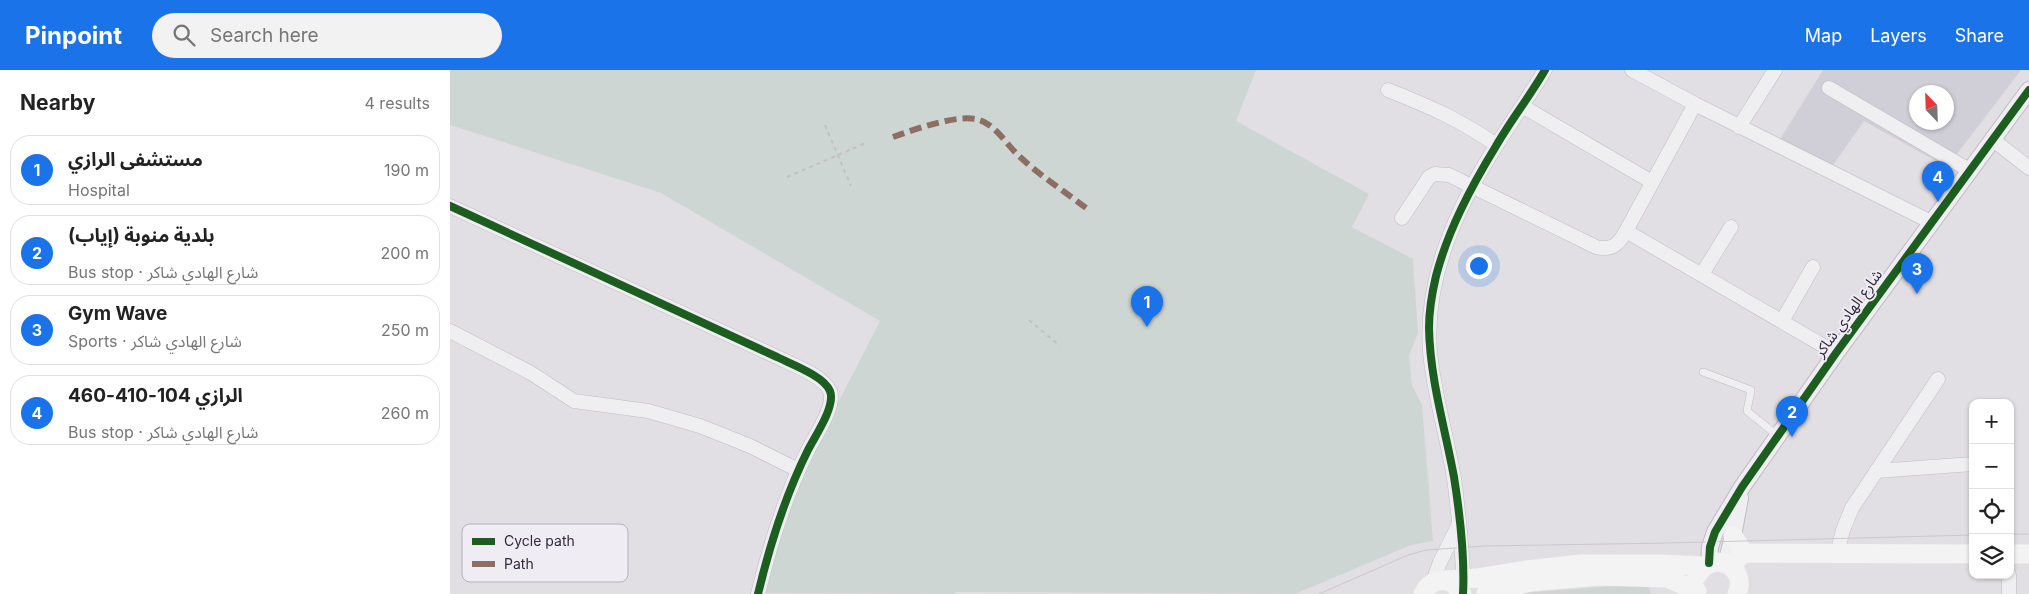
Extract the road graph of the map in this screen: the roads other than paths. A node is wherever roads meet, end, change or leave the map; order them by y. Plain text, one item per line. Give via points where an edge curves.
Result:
1 (1545, 70) edge
2 (1632, 70) edge
3 (1776, 70) edge
4 (1829, 88) dead end
5 (1388, 90) dead end
6 (2029, 90) edge
7 (1695, 104) junction
8 (1522, 106) junction
9 (1739, 127) junction
10 (1992, 139) junction
11 (1496, 145) junction
12 (2029, 168) edge
13 (1969, 170) junction
14 (1652, 182) junction
15 (1472, 187) junction
16 (450, 206) edge
17 (1402, 218) dead end
18 (1931, 222) junction
19 (1730, 227) dead end
20 (1626, 231) junction
21 (1813, 267) dead end
22 (1702, 274) junction
23 (1782, 321) junction
24 (450, 331) edge
25 (1836, 353) junction
26 (1703, 372) dead end
27 (1938, 379) dead end
28 (1778, 436) junction
29 (1969, 464) edge
30 (798, 470) junction
31 (1876, 471) junction
32 (1742, 487) junction
33 (1459, 523) junction
34 (1733, 536) joint
35 (1773, 552) junction
36 (1837, 554) junction
37 (1969, 554) edge
38 (2014, 554) edge
39 (2029, 554) edge
40 (1722, 562) junction
41 (1652, 577) junction
42 (2009, 579) edge
43 (1449, 587) edge
44 (1738, 591) edge
45 (1698, 593) edge
46 (758, 594) edge
47 (1415, 594) edge
48 (1486, 594) edge
49 (1668, 594) edge
50 (2009, 594) edge

1 - 8 street
2 - 7 street
3 - 9 street
4 - 13 street
5 - 11 street via 1465,124
6 - 10 street, شارع الهادي شاكر
7 - 9 street
7 - 14 street
8 - 11 street
8 - 14 street
9 - 18 street
10 - 12 street
10 - 13 street, شارع الهادي شاكر
11 - 15 street
13 - 18 street, شارع الهادي شاكر
14 - 20 street
15 - 17 street via 1449,175 1429,176
15 - 20 street via 1596,247 1619,243
15 - 33 street via 1441,259 1429,327 1434,380 1454,478
16 - 30 street via 777,356 824,381 830,392 831,405
18 - 25 street, شارع الهادي شاكر
19 - 22 street
20 - 22 street
21 - 23 street
22 - 23 street
23 - 25 street
24 - 30 street via 531,373 574,401 648,411 693,424 750,446
25 - 28 street, شارع الهادي شاكر
26 - 28 lane via 1752,390 1746,411
27 - 31 street
28 - 32 street, شارع الهادي شاكر
29 - 31 street
30 - 46 street via 779,518
31 - 36 street via 1852,508
32 - 34 street, شارع الهادي شاكر
32 - 40 street, شارع الهادي شاكر via 1710,546
33 - 43 street
33 - 43 street via 1440,562
34 - 40 main road
35 - 36 main road
35 - 40 main road
35 - 44 main road via 1745,569
36 - 37 main road
38 - 39 main road
40 - 43 main road via 1581,564 1478,578
40 - 44 main road via 1738,575
40 - 45 main road via 1696,580
41 - 45 main road via 1667,578
41 - 48 main road via 1598,576 1530,582
41 - 49 main road via 1665,587
42 - 50 street
43 - 47 main road

